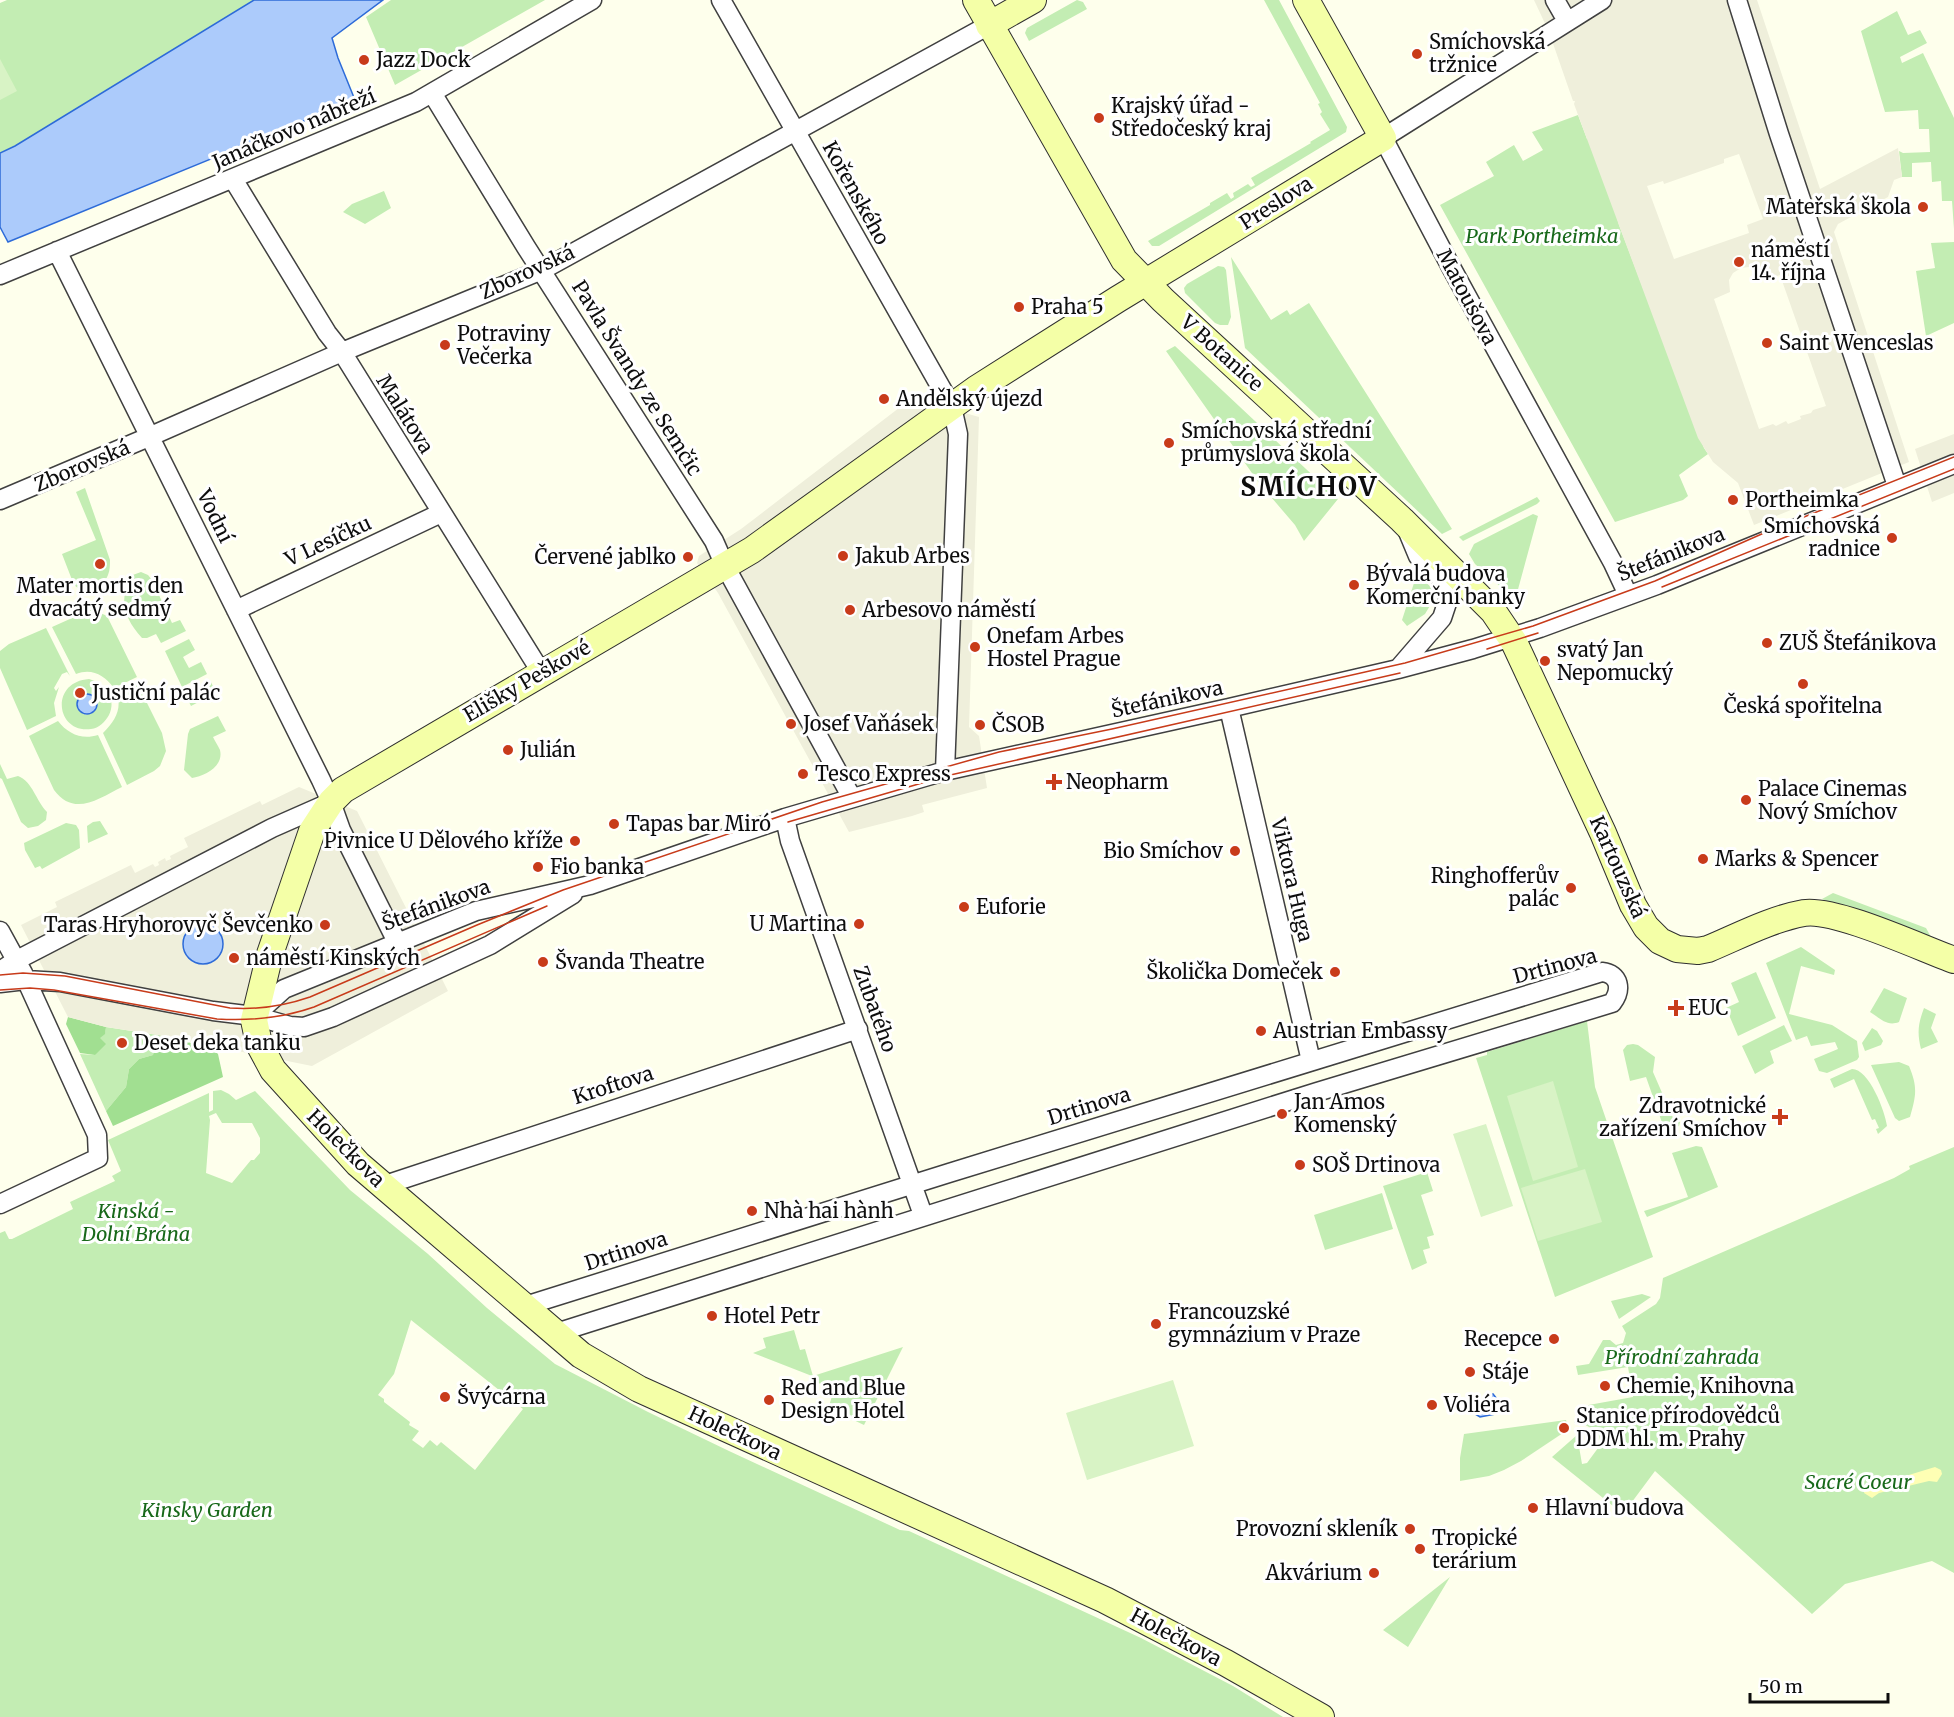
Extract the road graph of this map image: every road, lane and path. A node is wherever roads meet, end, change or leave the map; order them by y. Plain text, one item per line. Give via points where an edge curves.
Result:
1 (721, 0) edge
2 (976, 0) edge
3 (1033, 0) edge
4 (1306, 0) edge
5 (1555, 0) edge
6 (1602, 0) edge
7 (1737, 0) edge
8 (587, 2) edge
9 (1567, 21) junction
10 (989, 25) junction
11 (432, 93) junction
12 (794, 131) junction
13 (1383, 138) junction
14 (233, 179) junction
15 (57, 251) junction
16 (542, 270) junction
17 (0, 275) edge
18 (1146, 282) junction
19 (342, 352) junction
20 (952, 407) junction
21 (152, 436) junction
22 (1954, 464) edge
23 (1897, 486) junction
24 (0, 500) edge
25 (441, 513) junction
26 (1402, 520) junction
27 (725, 566) junction
28 (1628, 595) junction
29 (236, 610) junction
30 (1511, 637) junction
31 (1398, 669) junction
32 (541, 672) junction
33 (1229, 708) junction
34 (945, 771) junction
35 (852, 798) junction
36 (332, 802) junction
37 (785, 818) junction
38 (590, 885) junction
39 (0, 931) edge
40 (397, 942) junction
41 (1954, 960) edge
42 (8, 966) edge
43 (26, 980) junction
44 (0, 984) edge
45 (254, 1016) junction
46 (858, 1029) junction
47 (1311, 1061) junction
48 (912, 1184) junction
49 (382, 1186) junction
50 (0, 1204) edge
51 (923, 1215) junction
52 (525, 1306) junction
53 (556, 1333) junction
54 (1321, 1717) edge

1 - 12 street, Kořenského
2 - 10 street, V Botanice
3 - 10 street, Zborovská
4 - 13 street, Matoušova
5 - 9 street
6 - 9 street, Preslova
7 - 23 street
8 - 11 street, Janáčkovo nábřeží
9 - 13 street, Preslova
10 - 12 street, Zborovská
10 - 18 street, V Botanice via 1120,254
11 - 14 street, Janáčkovo nábřeží
11 - 16 street, Pavla Švandy ze Semčic
12 - 16 street, Zborovská
12 - 20 street, Kořenského
13 - 18 street, Preslova
13 - 28 street, Matoušova
14 - 15 street, Janáčkovo nábřeží
14 - 19 street, Malátova
15 - 17 street, Janáčkovo nábřeží
15 - 21 street, Vodní
16 - 19 street, Zborovská
16 - 27 street, Pavla Švandy ze Semčic via 714,541
18 - 20 street, Preslova
18 - 26 street, V Botanice
19 - 21 street, Zborovská
19 - 25 street, Malátova
20 - 27 street
20 - 34 street via 958,434
21 - 24 street, Zborovská
21 - 29 street, Vodní
22 - 23 street, Štefánikova
23 - 28 street, Štefánikova
25 - 29 street, V Lesíčku
25 - 32 street, Malátova
26 - 30 street, V Botanice via 1485,603
26 - 31 street via 1418,556 1448,585 1450,594 1442,618
27 - 32 street, Elišky Peškové
27 - 35 street
28 - 30 street, Štefánikova
29 - 36 street, Vodní
30 - 31 street, Štefánikova
30 - 41 street, Kartouzská via 1559,735 1633,905 1646,927 1660,940 1677,949 1698,951 1786,918 1806,913 1829,914
31 - 33 street, Štefánikova
32 - 36 street, Elišky Peškové via 348,786
33 - 34 street, Štefánikova
33 - 47 street, Viktora Huga
34 - 35 street
35 - 37 street, Štefánikova
36 - 40 street via 341,830
36 - 42 street via 272,828
36 - 45 street via 312,831 302,858 265,969
37 - 38 street, Štefánikova
37 - 46 street, Zubatého
38 - 40 street, Štefánikova via 476,912
38 - 45 street, Štefánikova via 490,945 319,1023 296,1027
39 - 42 street
40 - 45 street, Štefánikova via 284,989
42 - 43 street
43 - 44 street
43 - 45 street via 60,982
43 - 50 street via 97,1135 98,1158
45 - 49 street, Holečkova via 259,1044 273,1070 341,1147
46 - 48 street, Zubatého
46 - 49 street, Kroftova
47 - 48 street, Drtinova
47 - 51 street, Drtinova via 1602,972 1615,977 1618,984 1619,991 1612,1003
48 - 51 street, Zubatého
48 - 52 street, Drtinova
49 - 52 street, Holečkova
51 - 53 street, Drtinova
52 - 53 street, Holečkova
53 - 54 street, Holečkova via 581,1355 639,1389 1105,1600

